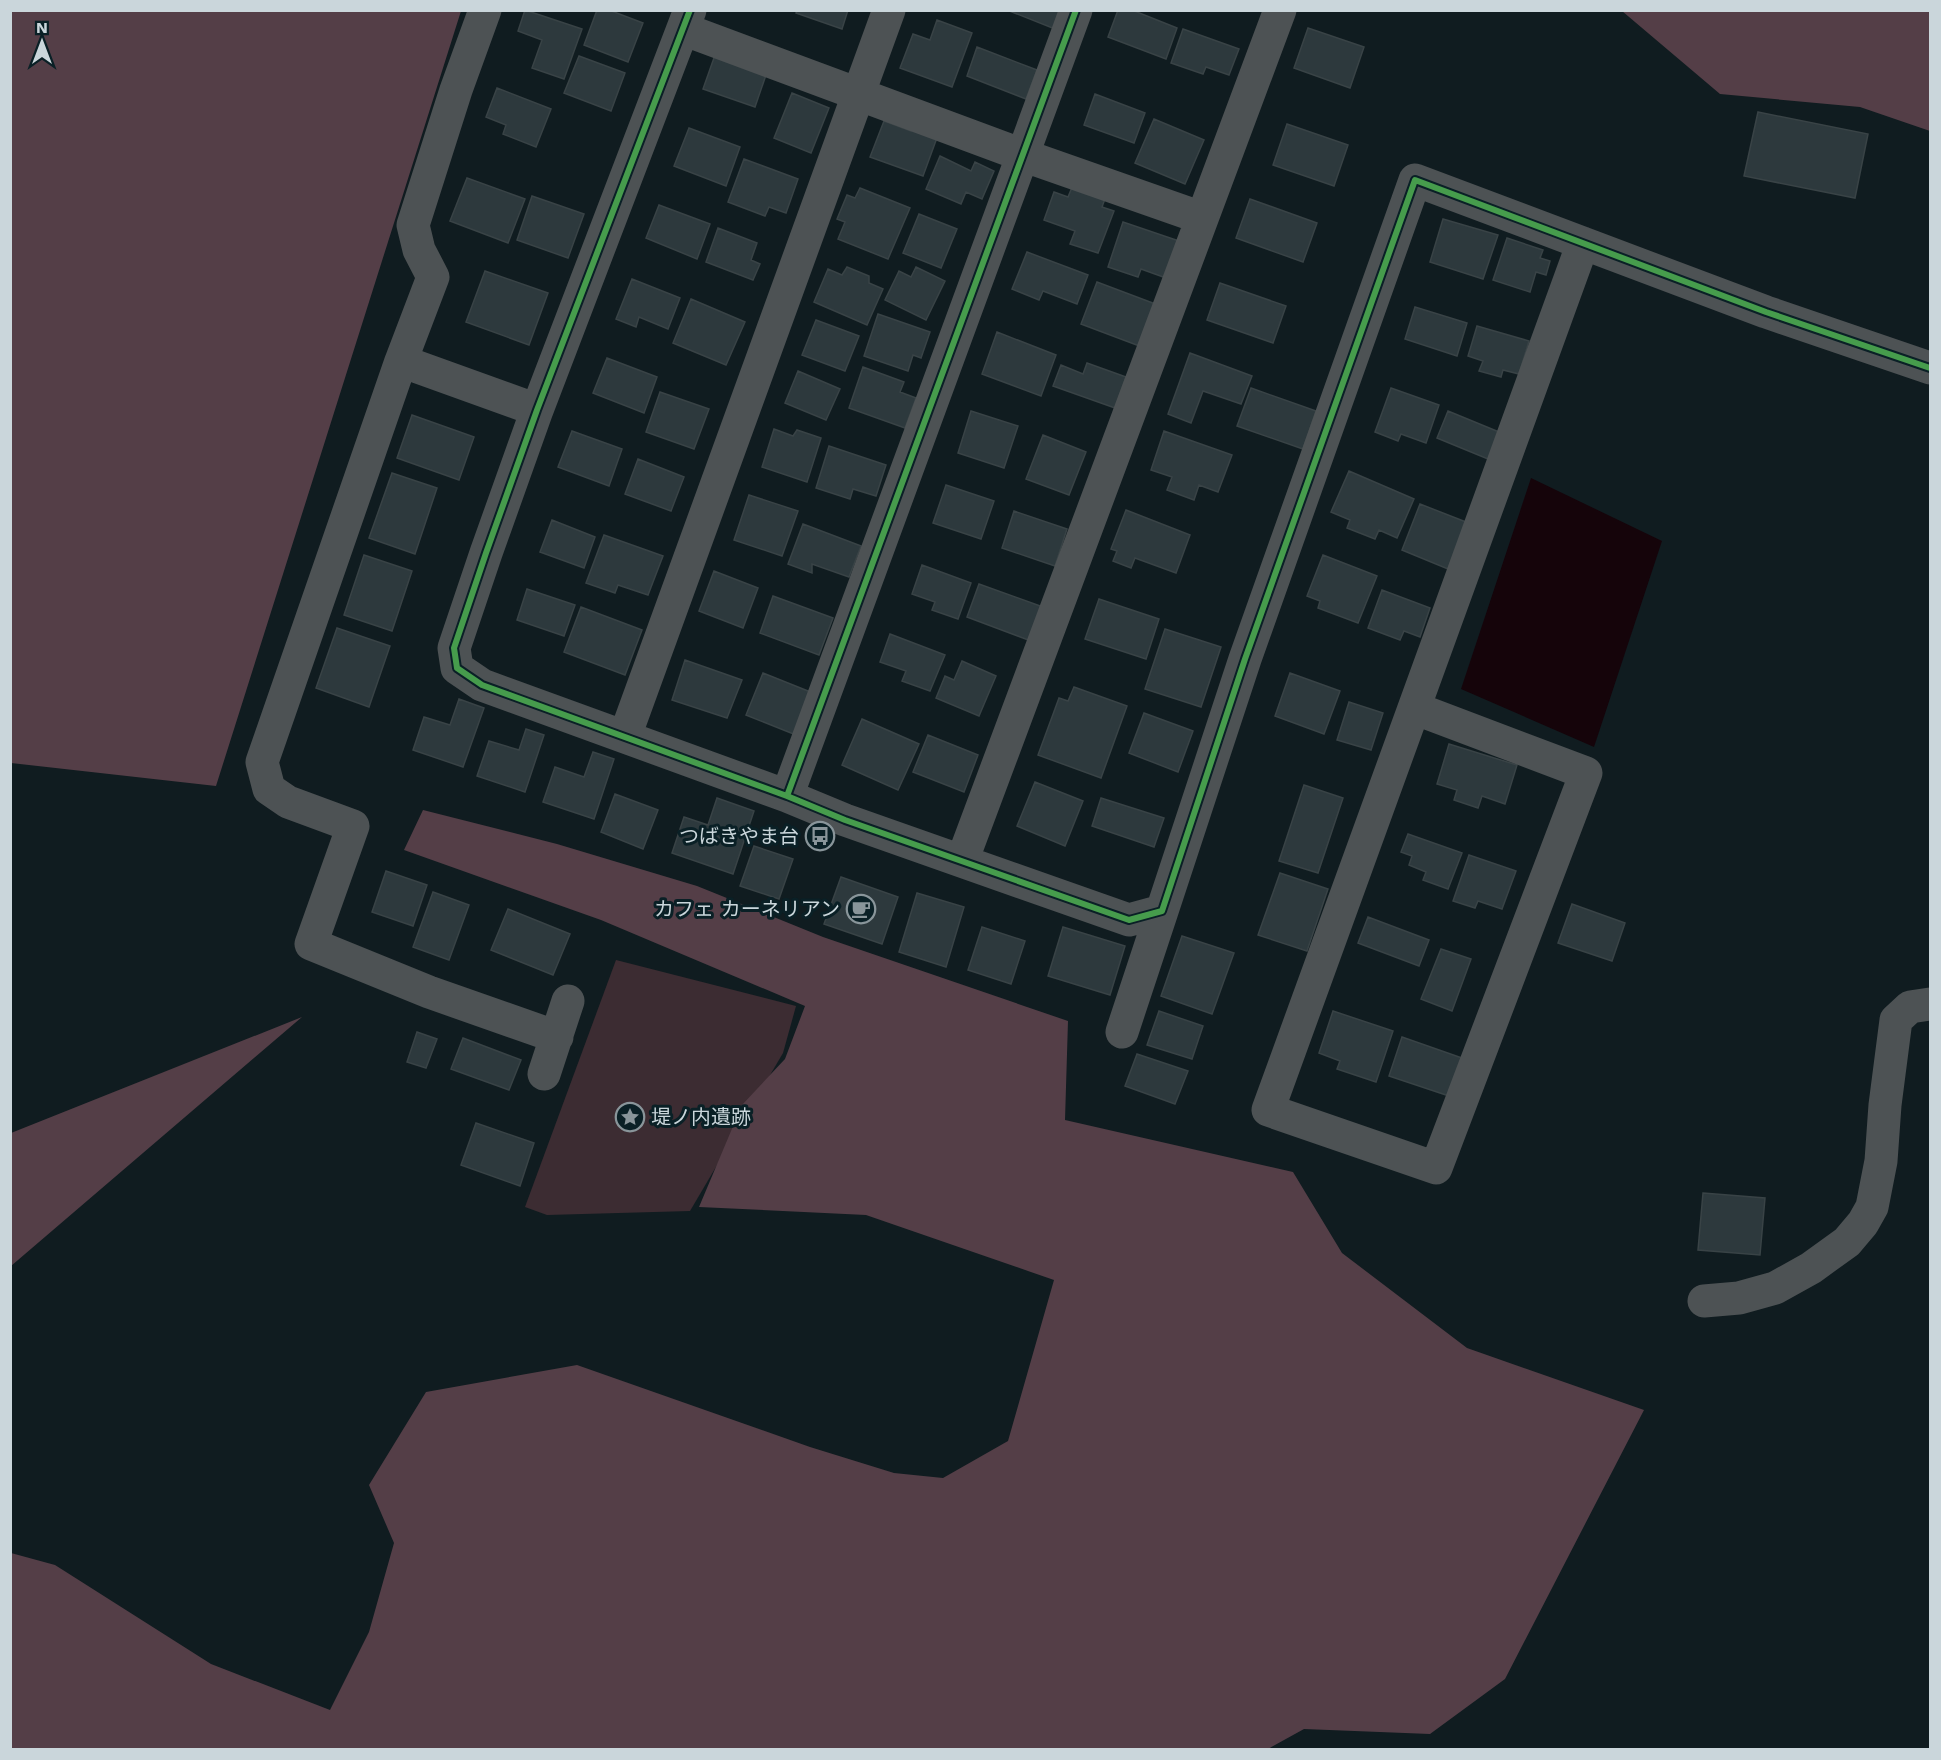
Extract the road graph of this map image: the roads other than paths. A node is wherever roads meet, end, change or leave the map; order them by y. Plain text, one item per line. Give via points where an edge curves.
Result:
1 (485, 10) edge
2 (889, 10) edge
3 (1076, 10) edge
4 (1280, 10) edge
5 (687, 20) edge
6 (858, 94) junction
7 (1023, 155) junction
8 (1202, 218) junction
9 (1583, 243) junction
10 (401, 361) junction
11 (1930, 368) edge
12 (537, 410) junction
13 (1414, 708) junction
14 (625, 736) junction
15 (787, 796) junction
16 (962, 861) junction
17 (1162, 911) junction
18 (568, 1001) dead end
19 (1930, 1004) edge
20 (1122, 1032) dead end
21 (557, 1037) junction
22 (544, 1074) dead end
23 (1704, 1301) dead end

1 - 10 street via 413,225 419,250 433,277
2 - 6 street
3 - 7 street
4 - 8 street
5 - 6 street
5 - 12 street
6 - 7 street
6 - 14 street
7 - 8 street
7 - 15 street
8 - 16 street
9 - 11 street
9 - 13 street
9 - 17 street via 1415,180 1245,659
10 - 12 street
10 - 21 street via 262,762 269,789 288,802 353,826 311,944 429,992
12 - 14 street via 454,648 457,668 482,684
13 - 13 street via 1268,1110 1436,1168 1586,772
14 - 15 street
15 - 16 street
16 - 17 street via 1129,920
17 - 20 street
18 - 21 street
19 - 23 street via 1910,1007 1896,1020 1881,1161 1872,1207 1863,1223 1847,1242 1775,1287 1739,1298
21 - 22 street

